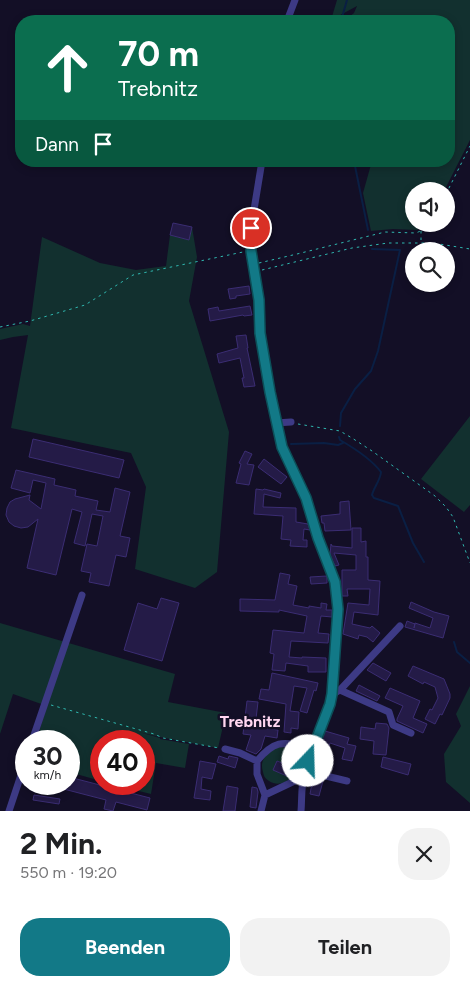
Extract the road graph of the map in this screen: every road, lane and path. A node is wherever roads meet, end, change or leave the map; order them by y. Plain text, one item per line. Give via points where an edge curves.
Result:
1 (295, 0) edge
2 (289, 15) edge
3 (470, 146) edge
4 (261, 167) edge
5 (452, 182) edge
6 (418, 232) edge
7 (405, 243) edge
8 (455, 247) edge
9 (470, 249) edge
10 (251, 251) junction
11 (254, 268) junction
12 (0, 327) edge
13 (291, 422) joint
14 (276, 423) junction
15 (470, 563) edge
16 (82, 595) dead end
17 (400, 626) dead end
18 (340, 690) junction
19 (332, 694) junction
20 (45, 704) junction
21 (36, 730) edge
22 (411, 733) dead end
23 (313, 748) junction
24 (225, 749) joint
25 (257, 761) junction
26 (304, 774) junction
27 (347, 782) dead end
28 (15, 793) edge
29 (265, 795) junction
30 (9, 811) edge
31 (261, 811) edge
32 (301, 811) edge

1 - 2 street
3 - 5 path
4 - 10 street via 251,228
6 - 11 path via 384,232
7 - 11 path via 374,244
8 - 9 path
10 - 11 street
10 - 12 path via 134,275 85,304
11 - 14 street via 260,333
13 - 14 street
13 - 15 path via 340,432 372,450 435,496 453,517
14 - 19 street via 282,447 306,498 335,582 338,609
16 - 20 street
17 - 18 street
18 - 19 street
18 - 22 street via 389,712 393,725
19 - 23 street
20 - 21 street
20 - 24 path via 162,738
23 - 25 street via 285,743 274,745
23 - 26 street
24 - 25 street
25 - 29 street via 257,774
26 - 27 street
26 - 29 street
26 - 32 street
28 - 30 street
29 - 31 street

